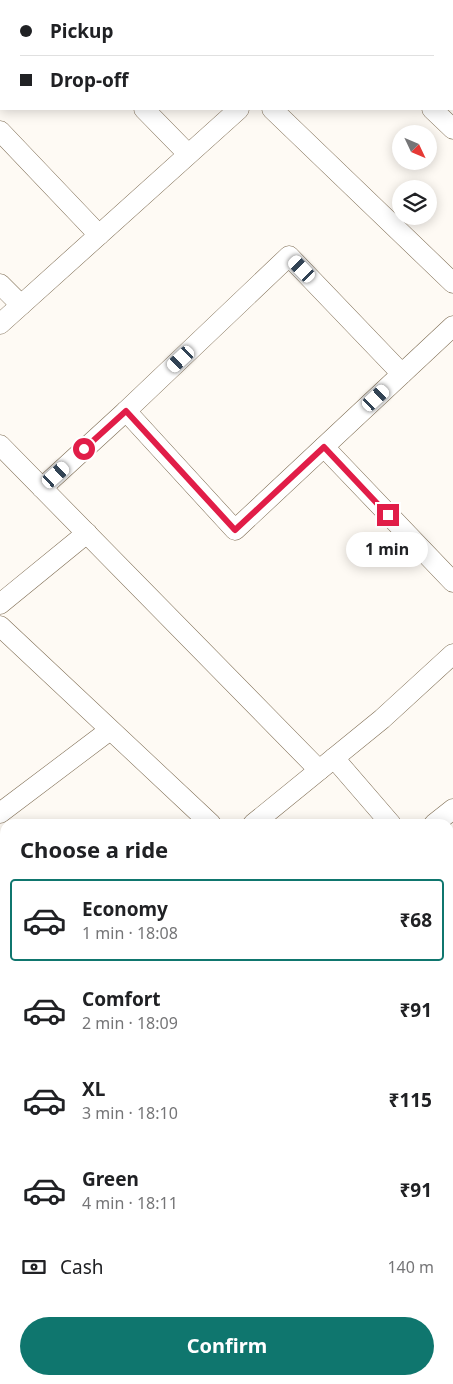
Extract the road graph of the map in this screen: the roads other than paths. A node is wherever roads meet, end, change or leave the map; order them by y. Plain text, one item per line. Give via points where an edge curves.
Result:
1 (145, 110) edge
2 (238, 110) edge
3 (273, 110) edge
4 (433, 110) edge
5 (453, 129) edge
6 (0, 131) edge
7 (188, 154) junction
8 (99, 235) junction
9 (0, 284) edge
10 (453, 284) edge
11 (21, 305) junction
12 (0, 324) edge
13 (453, 326) edge
14 (402, 374) junction
15 (126, 411) junction
16 (0, 445) edge
17 (324, 447) junction
18 (42, 488) junction
19 (87, 533) junction
20 (453, 582) edge
21 (0, 604) edge
22 (3, 634) edge
23 (453, 654) edge
24 (110, 730) junction
25 (327, 764) junction
26 (453, 809) edge
27 (0, 812) edge
28 (206, 819) edge
29 (258, 819) edge
30 (386, 819) edge
31 (440, 819) edge

1 - 7 street
2 - 7 street
3 - 10 street
4 - 5 street
6 - 8 street
7 - 8 street
8 - 11 street
9 - 11 street
11 - 12 street
13 - 14 street
14 - 15 street via 289,256
14 - 17 street
15 - 17 street via 235,530
15 - 18 street
16 - 18 street
17 - 20 street
18 - 19 street
19 - 21 street
19 - 25 street
22 - 24 street
23 - 25 street
24 - 27 street
24 - 28 street
25 - 29 street
25 - 30 street
26 - 31 street

